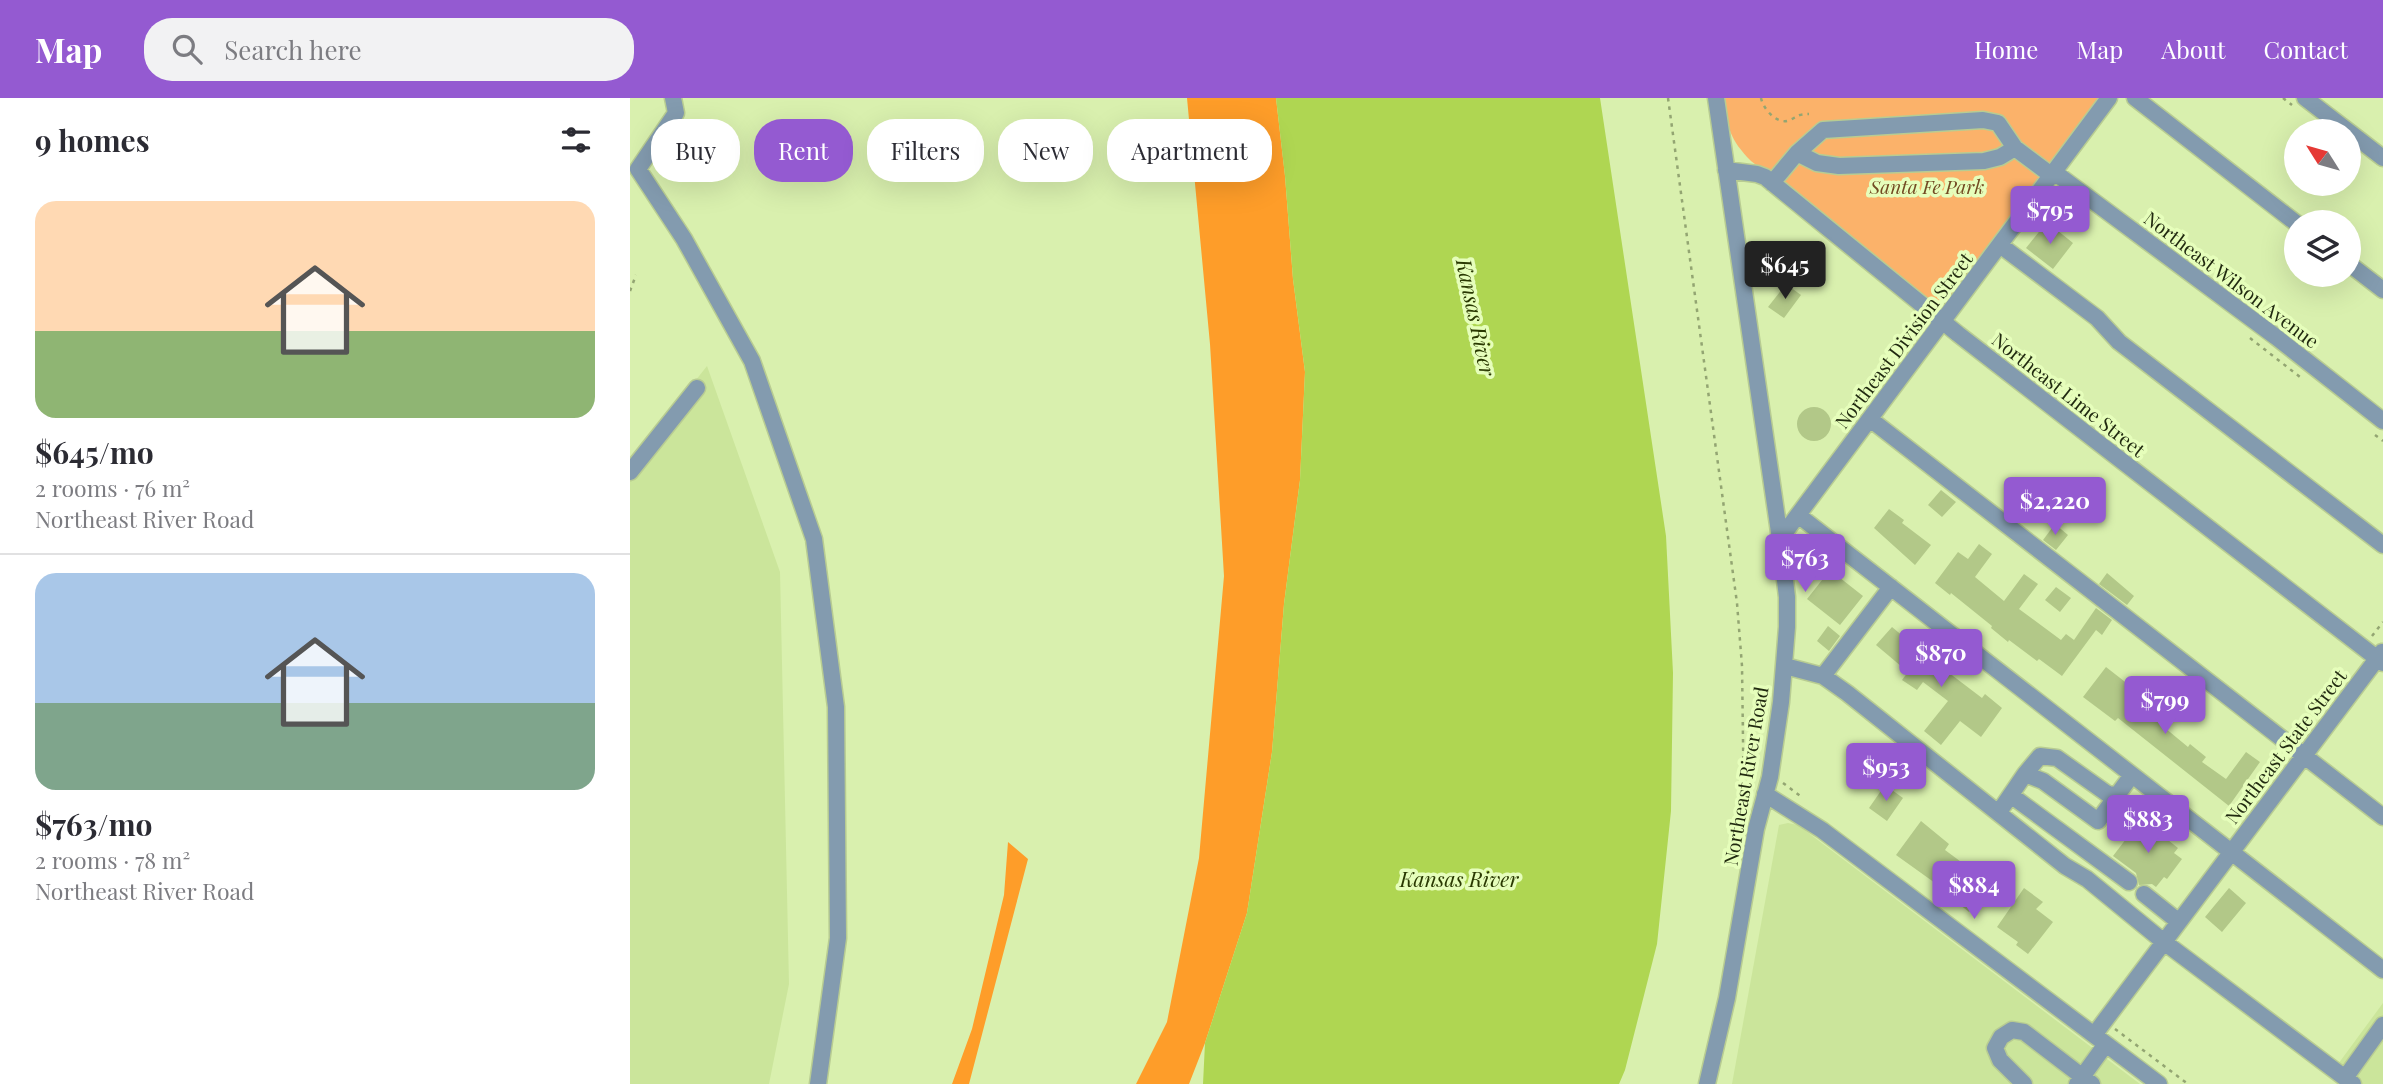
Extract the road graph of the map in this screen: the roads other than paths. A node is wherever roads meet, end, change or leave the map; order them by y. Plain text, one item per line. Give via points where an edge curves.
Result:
1 (673, 98) edge
2 (1716, 98) edge
3 (2109, 98) edge
4 (2135, 98) edge
5 (2305, 98) edge
6 (2332, 119) edge
7 (2361, 141) edge
8 (2015, 148) junction
9 (1797, 153) junction
10 (2383, 158) edge
11 (1726, 170) junction
12 (2053, 174) junction
13 (1772, 183) junction
14 (2284, 214) edge
15 (2000, 245) junction
16 (2361, 273) edge
17 (2383, 290) edge
18 (1943, 321) junction
19 (697, 388) dead end
20 (1870, 419) junction
21 (2378, 427) edge
22 (630, 472) edge
23 (1798, 515) junction
24 (1780, 539) junction
25 (2383, 545) edge
26 (1891, 587) junction
27 (2381, 658) edge
28 (1785, 666) junction
29 (1823, 676) junction
30 (2304, 755) junction
31 (2025, 774) junction
32 (2132, 775) junction
33 (1765, 794) junction
34 (2118, 794) junction
35 (2012, 796) junction
36 (1999, 812) junction
37 (2383, 817) edge
38 (2232, 852) junction
39 (2129, 882) dead end
40 (2144, 894) dead end
41 (2179, 922) junction
42 (2164, 942) junction
43 (2383, 970) edge
44 (2383, 1024) edge
45 (2100, 1039) junction
46 (2349, 1081) edge
47 (2083, 1082) edge
48 (818, 1084) edge
49 (1707, 1084) edge
50 (2024, 1084) edge
51 (2159, 1084) edge

1 - 48 street via 676,113 638,169 684,239 752,360 814,539 836,708 838,924
2 - 11 street, Northeast River Road
3 - 12 street, Northeast Division Street
4 - 14 street
5 - 6 street
7 - 10 street
8 - 9 street via 1984,161 1839,166 1817,163
8 - 9 street, Northeast Wilson Avenue via 1998,123 1983,120 1823,130
8 - 12 street, Northeast Wilson Avenue
9 - 13 street, Northeast Wilson Avenue
11 - 13 street, Northeast Lime Street via 1756,174
11 - 24 street, Northeast River Road
12 - 15 street, Northeast Division Street
12 - 21 street, Northeast Wilson Avenue via 2265,329
13 - 18 street, Northeast Lime Street
15 - 18 street, Northeast Division Street
15 - 25 street
16 - 17 street
18 - 20 street, Northeast Division Street
18 - 27 street, Northeast Lime Street
19 - 22 street
20 - 23 street, Northeast Division Street
20 - 30 street
23 - 24 street, Northeast Division Street
23 - 26 street
24 - 28 street, Northeast River Road via 1787,597
26 - 29 street
26 - 32 street
27 - 30 street, Northeast State Street
28 - 29 street
28 - 33 street, Northeast River Road
29 - 36 street
30 - 37 street
30 - 38 street, Northeast State Street
31 - 34 street via 2040,756 2057,758 2109,795
31 - 34 street via 2043,781 2098,821
31 - 35 street
32 - 34 street
32 - 38 street
33 - 45 street via 1822,830
33 - 49 street, Northeast River Road
35 - 36 street
35 - 39 street
36 - 42 street
38 - 41 street, Northeast State Street
38 - 43 street
40 - 41 street
41 - 42 street, Northeast State Street
42 - 45 street, Northeast State Street
42 - 46 street
44 - 46 street
45 - 47 street, Northeast State Street
45 - 51 street
47 - 50 street via 2024,1032 2012,1030 1995,1048 2000,1060

